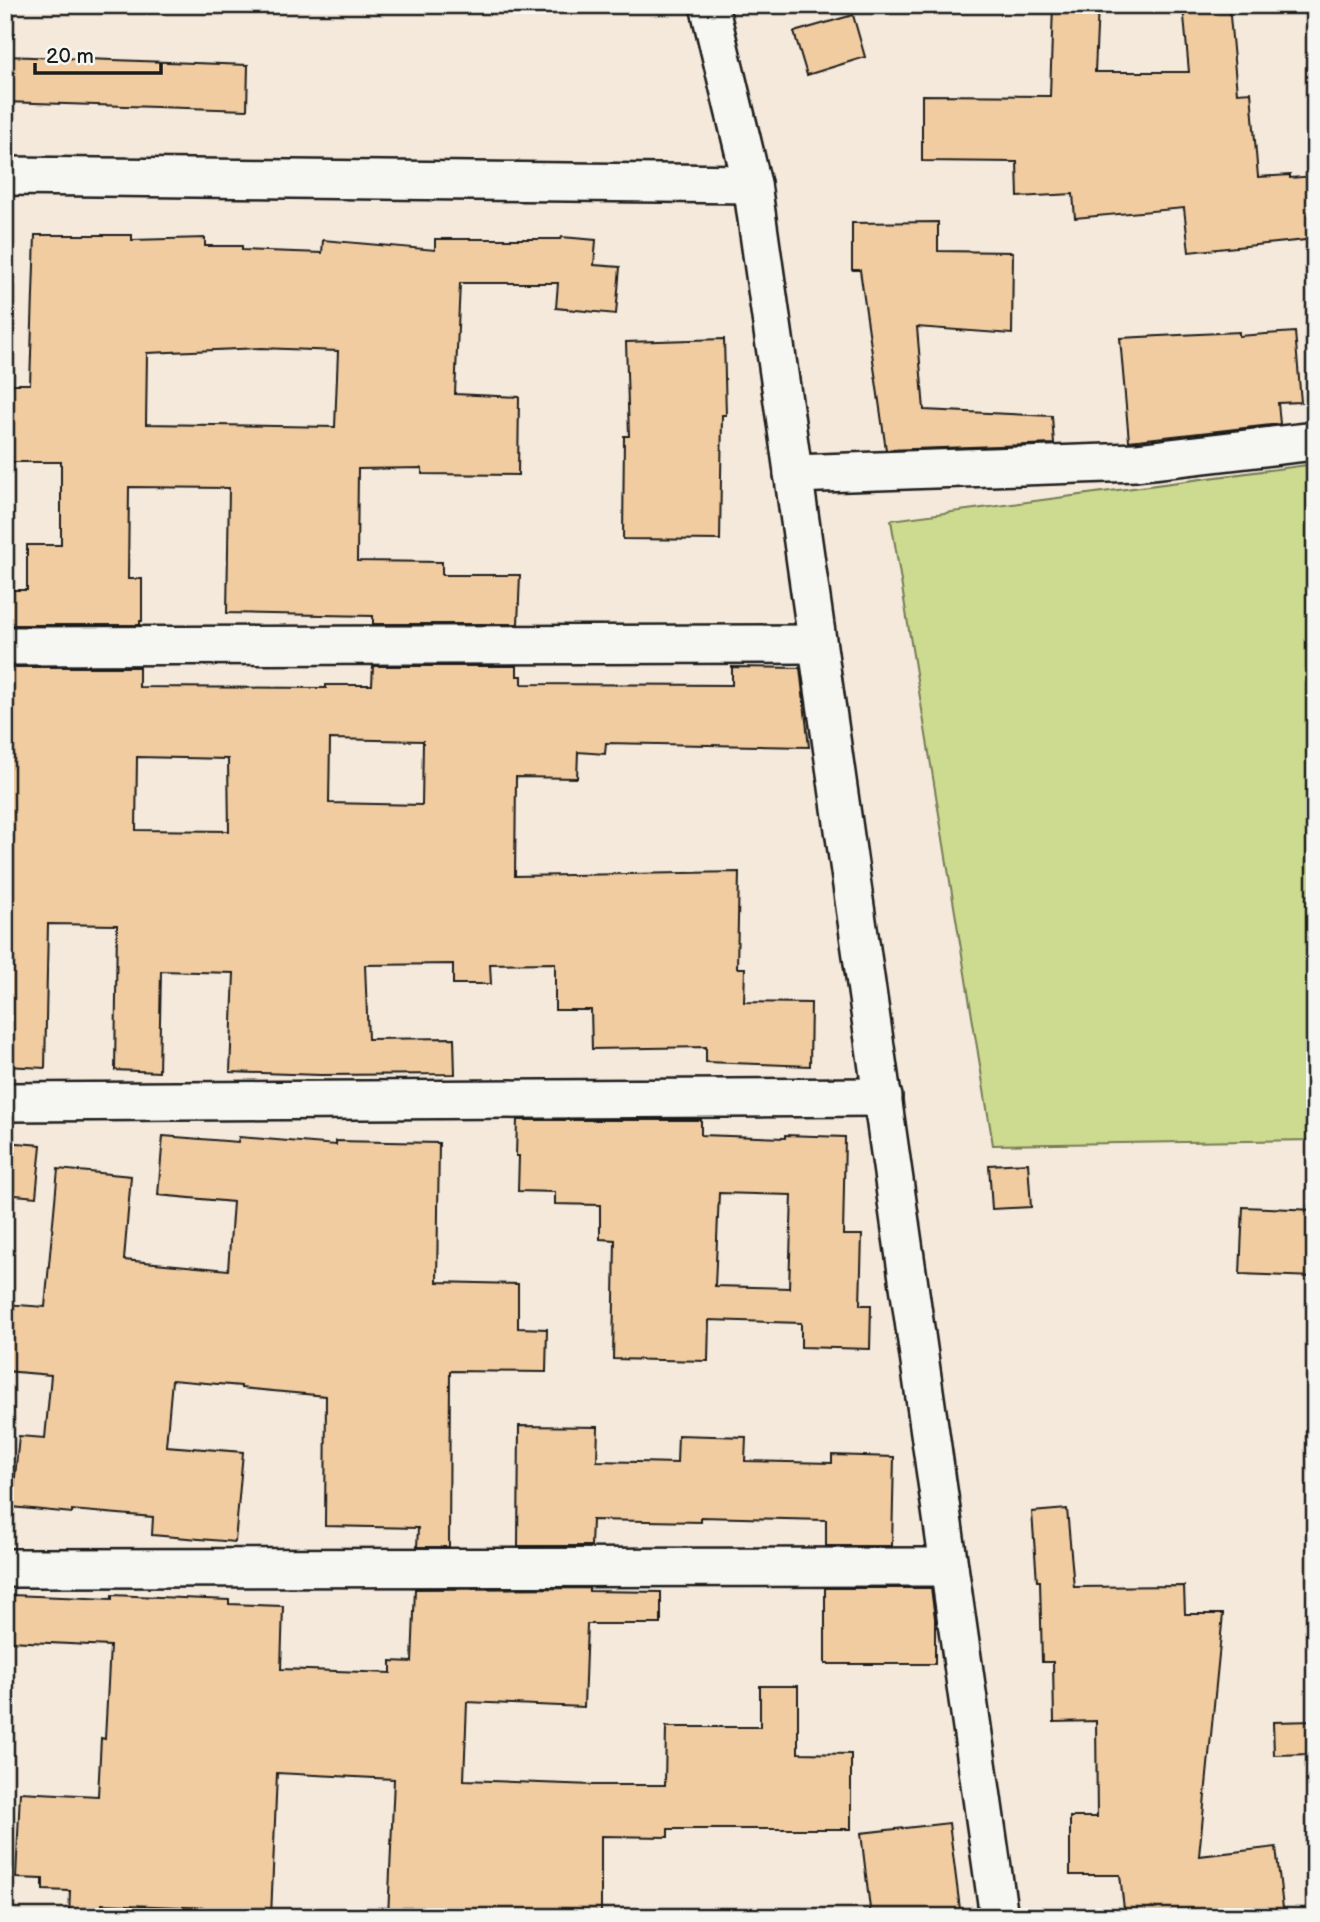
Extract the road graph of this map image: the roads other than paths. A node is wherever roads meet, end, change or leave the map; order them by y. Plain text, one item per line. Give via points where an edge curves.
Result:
1 (709, 5) edge
2 (5, 176) edge
3 (752, 184) junction
4 (1315, 441) edge
5 (793, 474) junction
6 (817, 644) junction
7 (5, 646) edge
8 (883, 1097) junction
9 (5, 1102) edge
10 (949, 1567) junction
11 (5, 1568) edge
12 (999, 1917) edge

1 - 3 street
2 - 3 street
3 - 5 street
4 - 5 street via 1136,462
5 - 6 street
6 - 7 street
6 - 8 street
8 - 9 street
8 - 10 street
10 - 11 street
10 - 12 street

